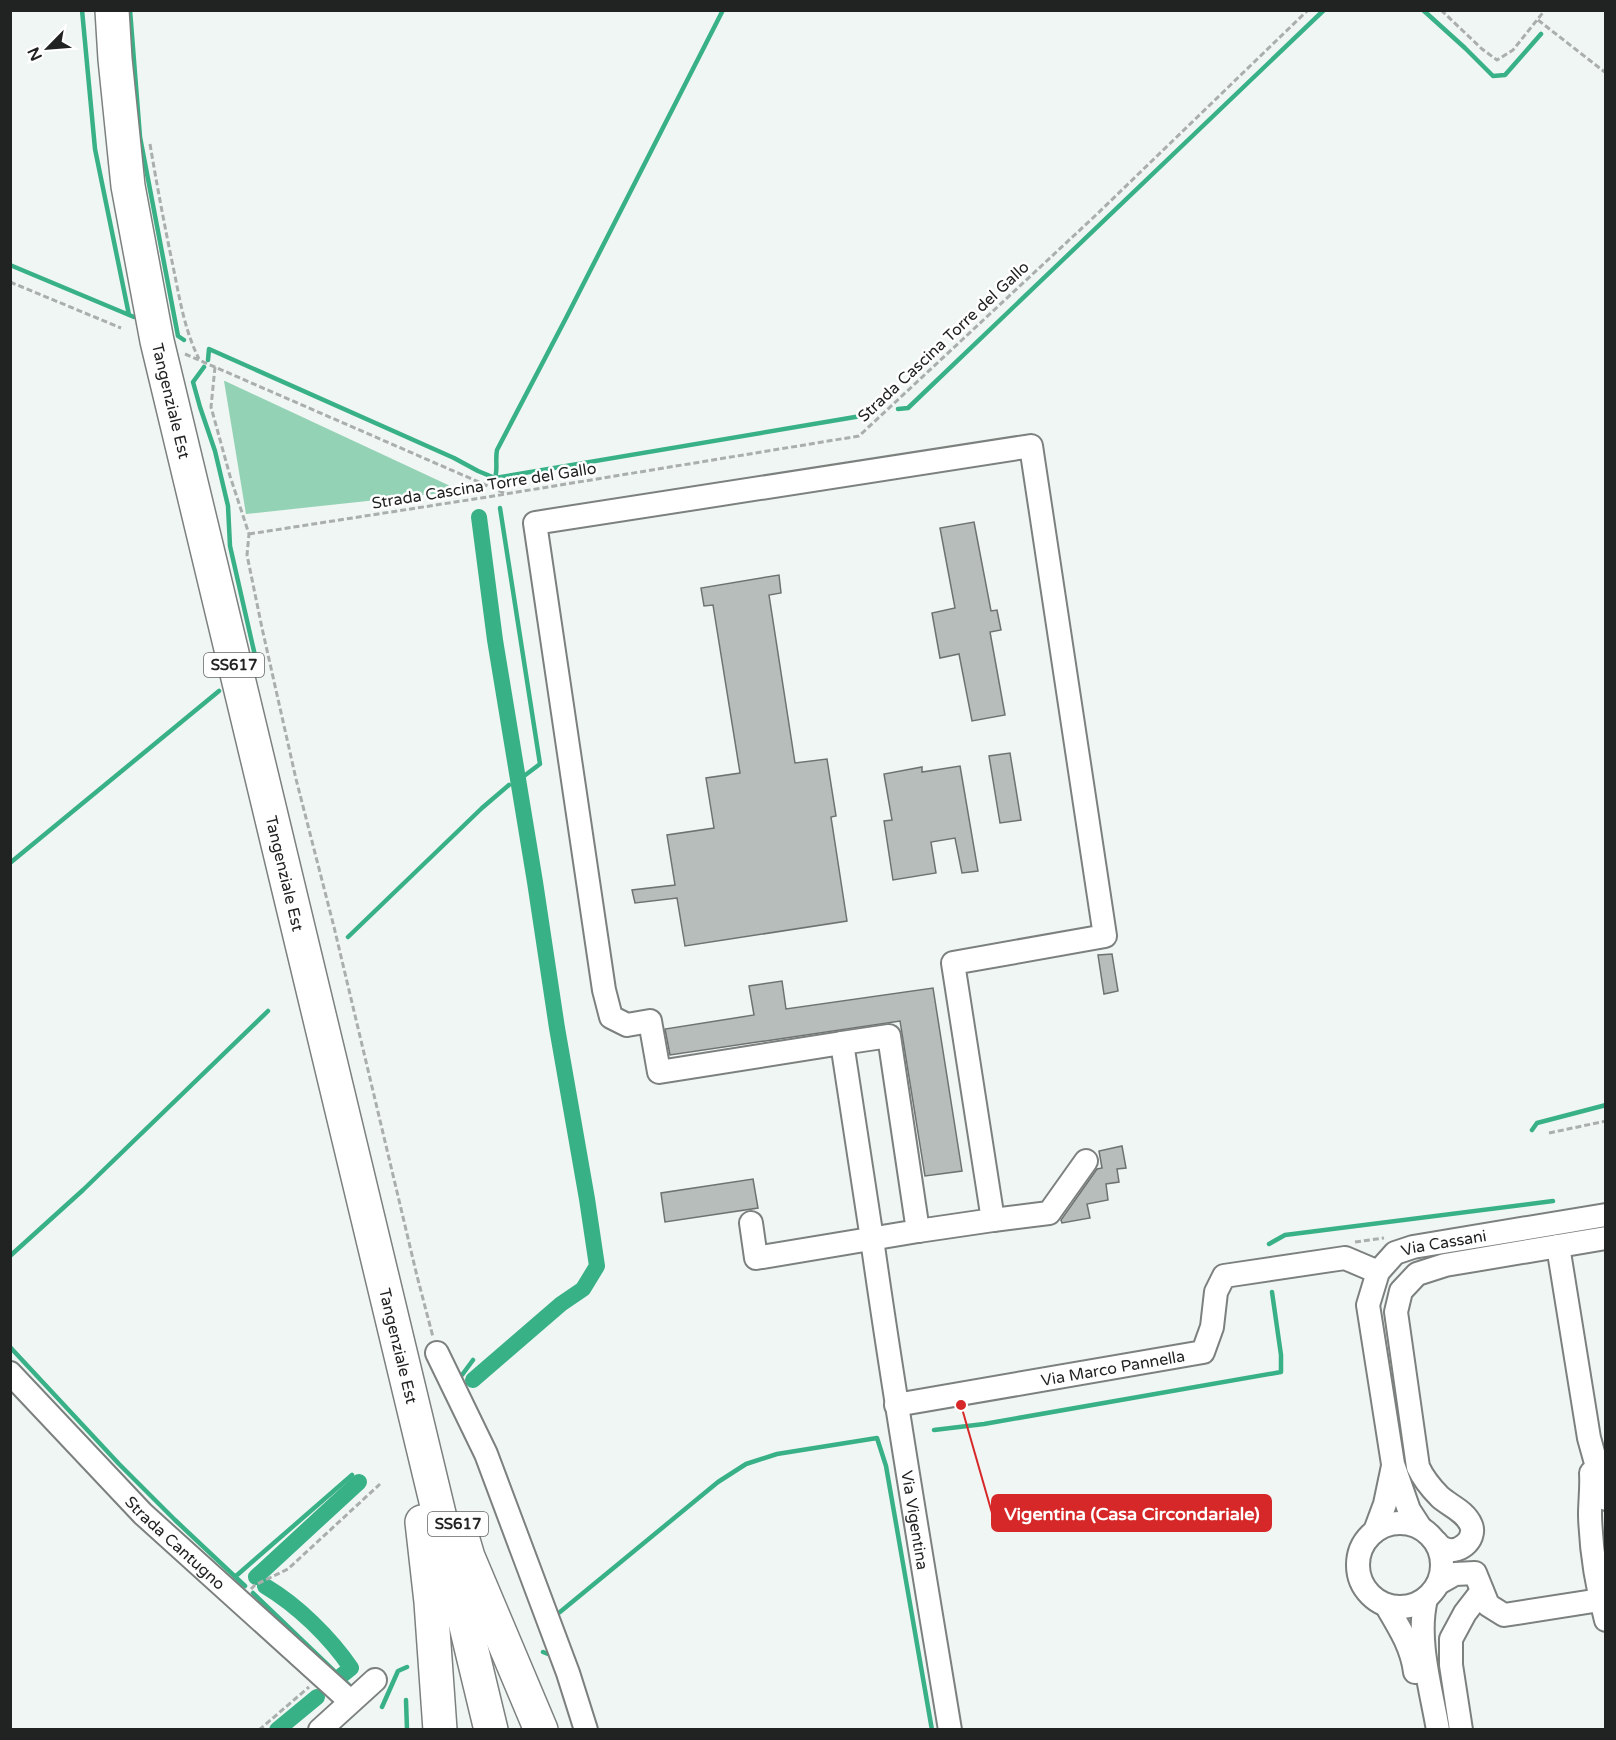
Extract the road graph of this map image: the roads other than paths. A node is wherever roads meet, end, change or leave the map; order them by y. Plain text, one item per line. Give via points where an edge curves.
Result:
1 (112, 10) edge
2 (842, 1043) junction
3 (1086, 1161) dead end
4 (1605, 1215) edge
5 (993, 1220) junction
6 (751, 1223) dead end
7 (918, 1232) junction
8 (1605, 1238) edge
9 (872, 1239) junction
10 (1558, 1246) junction
11 (1378, 1272) junction
12 (390, 1313) junction
13 (437, 1353) road end
14 (10, 1373) edge
15 (896, 1404) junction
16 (1589, 1438) junction
17 (1393, 1464) junction
18 (1605, 1499) edge
19 (1375, 1531) junction
20 (1428, 1535) junction
21 (1433, 1591) junction
22 (1482, 1591) junction
23 (1386, 1605) junction
24 (1603, 1610) edge
25 (375, 1680) dead end
26 (350, 1701) junction
27 (320, 1730) edge
28 (440, 1730) edge
29 (491, 1730) edge
30 (541, 1730) edge
31 (586, 1730) edge
32 (951, 1730) edge
33 (1424, 1730) edge
34 (1438, 1730) edge
35 (1461, 1730) edge

1 - 12 highway, Tangenziale Est / SS617 via 128,186 157,341
2 - 5 street via 659,1072 650,1021 627,1025 611,1017 535,523 1031,446 1105,936 953,963
2 - 7 street via 889,1036
2 - 9 street, Via Vigentina
3 - 5 street via 1048,1213
4 - 11 street, Via Cassani via 1413,1247 1395,1253
5 - 7 street
6 - 9 street via 756,1258
7 - 9 street
8 - 10 street
9 - 15 street, Via Vigentina
10 - 16 street
10 - 20 street via 1417,1274 1401,1291 1395,1312 1418,1467 1441,1498 1460,1510 1471,1525 1472,1537 1465,1546 1452,1550 1444,1549
11 - 15 street, Via Marco Pannella via 1345,1258 1224,1276 1215,1292 1212,1327 1203,1352
11 - 17 street, Via Cassani via 1368,1305
12 - 28 highway, SS617 via 398,1391 419,1495
12 - 29 highway, Tangenziale Est / SS617
12 - 30 highway, SS617 via 468,1557
13 - 31 street via 486,1454
14 - 26 street, Strada Cantugno via 143,1514
15 - 32 street, Via Vigentina
16 - 18 street
16 - 24 street via 1590,1516
17 - 19 street, Via Cassani
17 - 20 street, Via Cassani via 1409,1510
19 - 20 street via 1397,1523 1409,1524
19 - 23 street, Via Cassani via 1366,1540 1358,1565 1366,1590
20 - 21 street, Via Cassani via 1442,1555 1443,1569
21 - 22 street via 1455,1574 1474,1573
21 - 23 street via 1414,1605
21 - 34 street, Via Cassani via 1422,1625
22 - 24 street via 1488,1605 1504,1615
22 - 35 street via 1450,1640
23 - 33 street, Via Cassani via 1414,1660
25 - 26 street
26 - 27 street

